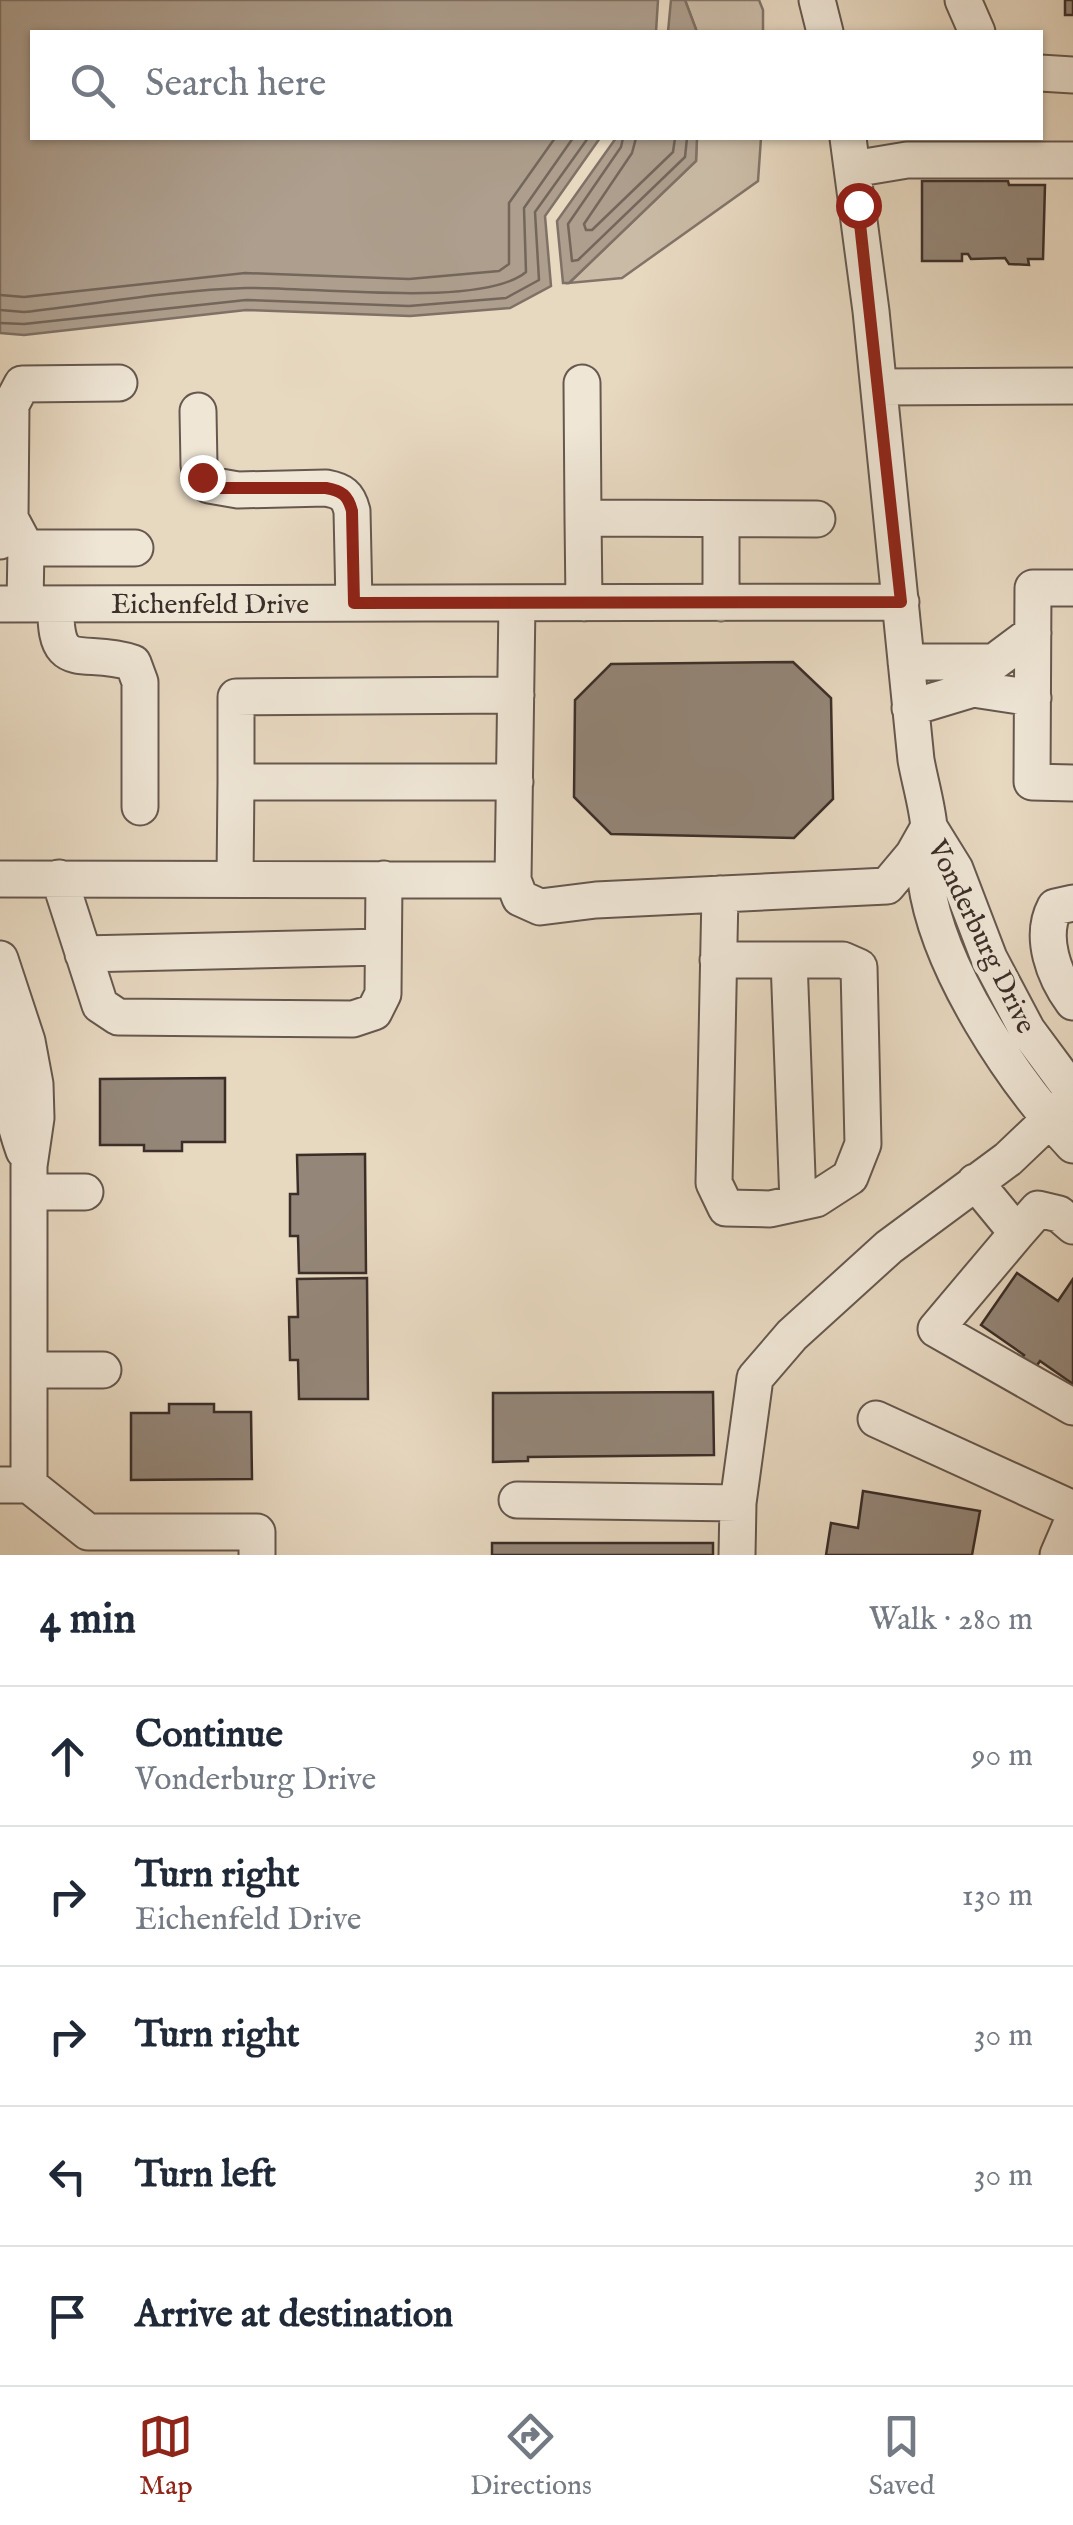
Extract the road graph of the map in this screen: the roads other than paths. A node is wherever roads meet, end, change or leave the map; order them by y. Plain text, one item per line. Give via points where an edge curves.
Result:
1 (817, 0) edge
2 (963, 0) edge
3 (824, 30) edge
4 (976, 30) edge
5 (1043, 73) edge
6 (1073, 74) edge
7 (850, 153) edge
8 (1073, 160) edge
9 (119, 383) dead end
10 (582, 383) dead end
11 (1073, 386) edge
12 (880, 388) junction
13 (198, 412) dead end
14 (583, 518) junction
15 (721, 519) junction
16 (816, 519) dead end
17 (9, 531) edge
18 (135, 548) dead end
19 (1073, 588) edge
20 (901, 602) junction
21 (354, 603) junction
22 (518, 603) junction
23 (584, 603) junction
24 (721, 603) junction
25 (27, 604) edge
26 (1033, 634) junction
27 (906, 662) junction
28 (516, 695) junction
29 (1033, 698) junction
30 (910, 708) junction
31 (236, 782) junction
32 (515, 782) junction
33 (1073, 783) edge
34 (140, 807) dead end
35 (928, 827) junction
36 (58, 878) junction
37 (235, 878) junction
38 (384, 879) junction
39 (0, 880) edge
40 (513, 880) junction
41 (720, 894) junction
42 (1073, 903) edge
43 (383, 946) junction
44 (83, 954) junction
45 (0, 959) edge
46 (718, 960) junction
47 (789, 960) junction
48 (10, 995) junction
49 (1073, 1002) edge
50 (4, 1089) edge
51 (1067, 1114) edge
52 (29, 1179) junction
53 (975, 1182) junction
54 (84, 1192) dead end
55 (798, 1203) junction
56 (1073, 1226) edge
57 (1017, 1233) junction
58 (15, 1257) edge
59 (29, 1370) junction
60 (104, 1370) dead end
61 (1073, 1407) edge
62 (876, 1419) dead end
63 (15, 1485) edge
64 (518, 1500) dead end
65 (738, 1504) junction
66 (1073, 1510) edge
67 (1073, 1520) edge
68 (89, 1544) edge
69 (257, 1555) edge
70 (737, 1555) edge
71 (1058, 1555) edge

1 - 3 street
2 - 4 street
5 - 6 street
7 - 8 street via 907,160
7 - 12 street, Vonderburg Drive
9 - 17 street via 22,384 11,405
10 - 14 street
11 - 12 street
12 - 20 street, Vonderburg Drive
13 - 21 street via 199,466 209,485 326,488 349,498
14 - 15 street
14 - 23 street
15 - 16 street
15 - 24 street
17 - 18 street
17 - 25 street
19 - 26 street via 1033,588
20 - 24 street, Eichenfeld Drive
20 - 27 street, Vonderburg Drive
21 - 22 street, Eichenfeld Drive
21 - 25 street, Eichenfeld Drive
22 - 23 street, Eichenfeld Drive
22 - 28 street
23 - 24 street, Eichenfeld Drive
25 - 34 street via 64,649 133,663 140,682
26 - 27 street via 994,662
26 - 29 street
27 - 30 street, Vonderburg Drive
28 - 31 street via 236,697
28 - 32 street
29 - 30 street via 972,689
29 - 33 street via 1032,782
30 - 35 street, Vonderburg Drive
31 - 32 street
31 - 37 street
32 - 40 street
35 - 41 street via 914,856 887,886
35 - 51 street, Vonderburg Drive via 926,877 945,946 987,1030
36 - 37 street
36 - 39 street
36 - 44 street
37 - 38 street
38 - 40 street
38 - 43 street
40 - 41 street via 520,898 540,907
41 - 46 street
42 - 49 street via 1055,908 1047,922 1049,950
43 - 44 street
43 - 44 street via 383,994 374,1012 352,1019 118,1018 100,1005
45 - 48 street
46 - 47 street
46 - 55 street via 714,1183 726,1208
47 - 55 street
47 - 55 street via 842,960 859,967 863,1144 850,1177
48 - 50 street
48 - 52 street via 35,1084
50 - 52 street
51 - 53 street
52 - 54 street
52 - 58 street
53 - 57 street
53 - 65 street via 889,1248 792,1335 755,1378
56 - 57 street via 1038,1209
57 - 61 street via 936,1329
58 - 59 street
59 - 60 street
59 - 63 street
62 - 66 street
63 - 68 street
64 - 65 street
65 - 70 street
67 - 71 street
68 - 69 street via 257,1532

